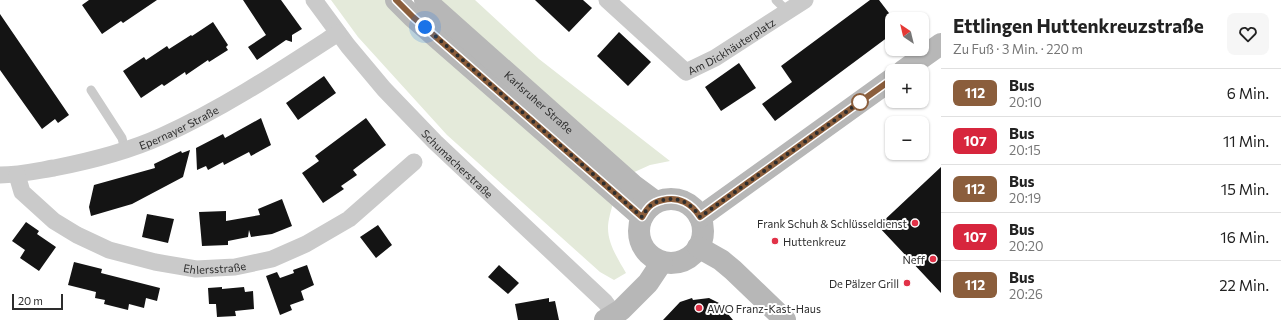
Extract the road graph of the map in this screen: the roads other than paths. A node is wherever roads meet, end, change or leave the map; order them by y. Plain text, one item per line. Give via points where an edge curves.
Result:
1 (314, 0) edge
2 (396, 0) edge
3 (425, 0) edge
4 (607, 0) edge
5 (805, 0) edge
6 (781, 5) edge
7 (338, 33) junction
8 (941, 44) edge
9 (913, 64) edge
10 (885, 84) edge
11 (91, 90) dead end
12 (125, 150) junction
13 (414, 162) dead end
14 (8, 175) edge
15 (649, 210) junction
16 (700, 217) junction
17 (698, 247) junction
18 (662, 262) junction
19 (616, 316) edge
20 (785, 320) edge

1 - 7 street, Schumacherstraße
2 - 15 main road, Karlsruher Straße via 413,17
3 - 15 main road, Karlsruher Straße via 633,185
4 - 6 street, Am Dickhäuterplatz via 686,72 715,58
5 - 6 street, Am Dickhäuterplatz
7 - 12 street, Epernayer Straße via 231,101 162,136
7 - 19 street, Schumacherstraße via 384,89 435,142 605,302
8 - 9 main road
10 - 16 main road
11 - 12 lane via 122,138
12 - 14 street, Epernayer Straße via 80,163
13 - 14 street, Ehlersstraße via 349,218 306,244 272,258 235,267 196,269 109,250 77,235 54,221 22,192
15 - 16 main road via 669,198 691,206
15 - 18 main road via 639,226 639,235 647,252
16 - 17 main road via 703,235
17 - 18 main road via 685,260
17 - 20 main road via 733,270
18 - 19 main road via 648,283

